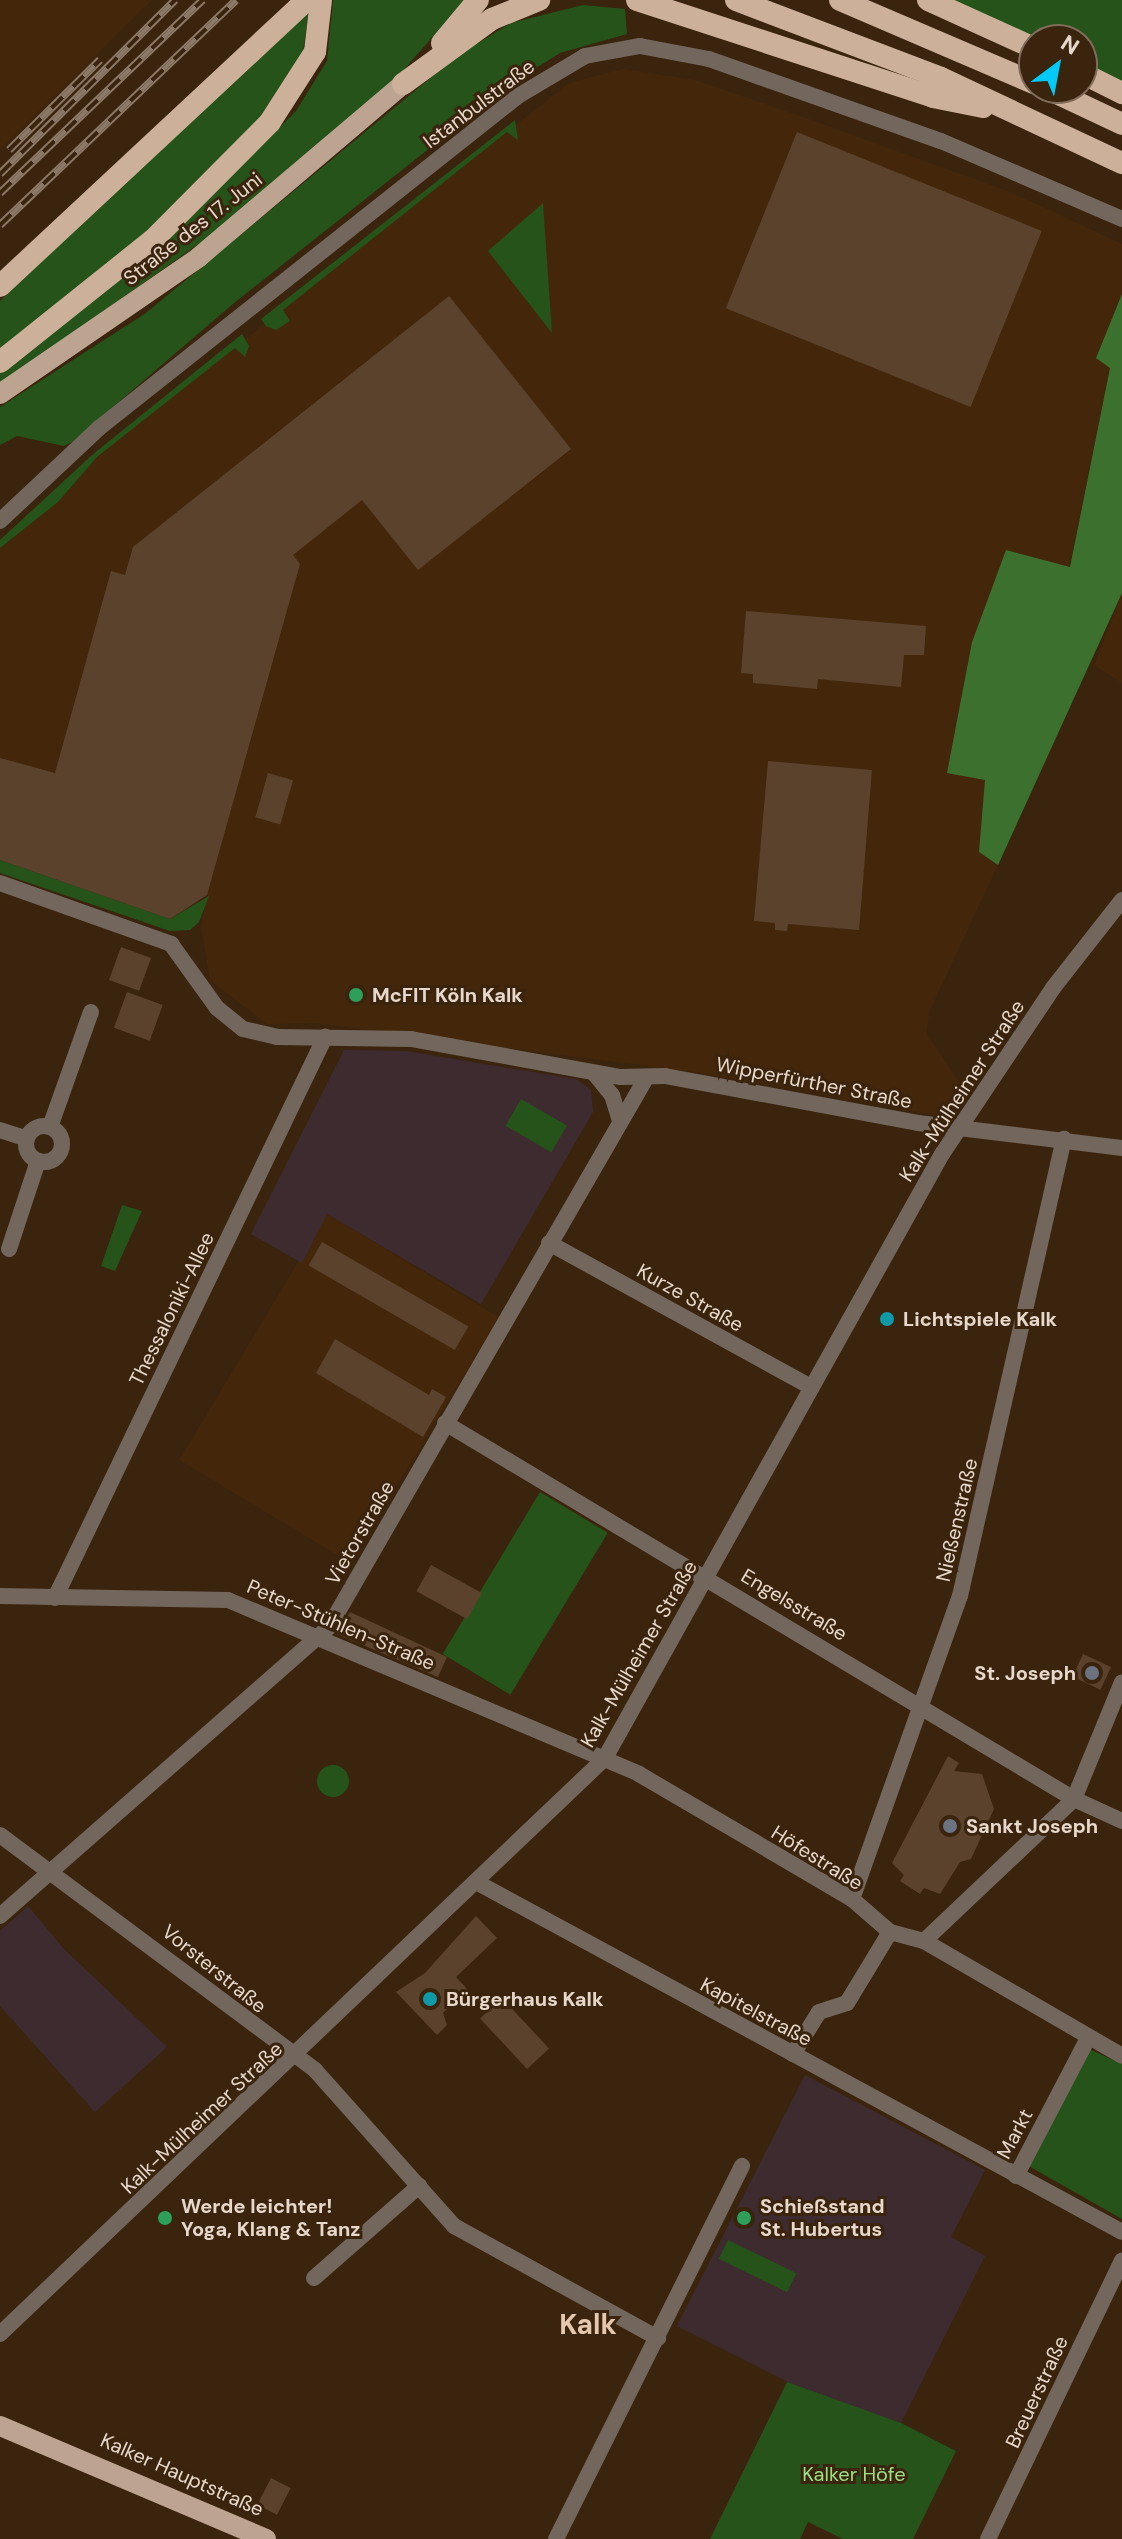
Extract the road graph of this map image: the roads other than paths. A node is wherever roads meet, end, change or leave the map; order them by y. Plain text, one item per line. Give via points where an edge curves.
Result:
1 (307, 0) edge
2 (321, 0) edge
3 (478, 0) edge
4 (539, 0) edge
5 (637, 0) edge
6 (736, 0) edge
7 (840, 0) edge
8 (928, 0) edge
9 (1018, 41) edge
10 (1018, 76) edge
11 (1098, 81) edge
12 (403, 84) junction
13 (1117, 91) edge
14 (1080, 104) edge
15 (1018, 113) junction
16 (1122, 124) edge
17 (1122, 163) edge
18 (1122, 219) edge
19 (0, 286) edge
20 (0, 362) edge
21 (0, 394) edge
22 (0, 521) edge
23 (0, 883) edge
24 (1122, 900) edge
25 (91, 1012) dead end
26 (325, 1037) junction
27 (594, 1073) junction
28 (645, 1080) junction
29 (620, 1122) junction
30 (961, 1126) junction
31 (50, 1127) junction
32 (0, 1130) edge
33 (27, 1139) junction
34 (1064, 1139) junction
35 (1122, 1148) edge
36 (38, 1161) junction
37 (549, 1243) junction
38 (9, 1249) dead end
39 (811, 1387) junction
40 (445, 1423) junction
41 (706, 1578) junction
42 (0, 1596) edge
43 (55, 1598) junction
44 (317, 1638) junction
45 (1122, 1682) edge
46 (922, 1705) junction
47 (605, 1758) junction
48 (1074, 1799) junction
49 (1122, 1821) edge
50 (0, 1835) edge
51 (53, 1871) junction
52 (478, 1883) junction
53 (852, 1899) junction
54 (0, 1916) edge
55 (890, 1932) junction
56 (924, 1941) junction
57 (1088, 2038) junction
58 (793, 2054) junction
59 (1122, 2056) edge
60 (297, 2057) junction
61 (742, 2166) dead end
62 (1016, 2176) junction
63 (419, 2186) junction
64 (1122, 2232) edge
65 (1122, 2261) edge
66 (314, 2278) dead end
67 (0, 2334) edge
68 (658, 2338) junction
69 (0, 2411) edge
70 (0, 2426) edge
71 (79, 2455) junction
72 (266, 2539) edge
73 (556, 2539) edge
74 (988, 2539) edge

1 - 19 highway
2 - 20 highway via 315,52 284,106 153,240
3 - 12 highway
4 - 12 highway via 492,19
5 - 15 highway via 933,97
6 - 15 highway
7 - 10 highway
8 - 9 highway
11 - 13 highway
12 - 21 main road, Straße des 17. Juni via 199,257
14 - 16 highway
15 - 17 highway
18 - 22 street, Istanbulstraße via 941,141 709,59 640,46 585,56 521,94 99,428
23 - 26 street, Wipperfürther Straße via 171,944 231,1021 277,1037
24 - 30 street, Kalk-Mülheimer Straße via 1053,988
25 - 31 street
26 - 27 street, Wipperfürther Straße via 411,1039
26 - 43 street, Thessaloniki-Allee
27 - 28 street, Wipperfürther Straße
27 - 29 street via 612,1095
28 - 29 street, Vietorstraße
28 - 30 street, Wipperfürther Straße via 665,1076
29 - 37 street, Vietorstraße
30 - 34 street, Wipperfürther Straße
30 - 39 street, Kalk-Mülheimer Straße
31 - 33 street via 32,1131
31 - 36 street via 62,1148 55,1158
32 - 33 street
33 - 36 street via 28,1152
34 - 35 street, Wipperfürther Straße
34 - 46 street, Nießenstraße via 960,1596
36 - 38 street
37 - 39 street, Kurze Straße
37 - 40 street, Vietorstraße
39 - 41 street, Kalk-Mülheimer Straße
40 - 41 street, Engelsstraße
40 - 44 street, Vietorstraße
41 - 46 street, Engelsstraße
41 - 47 street, Kalk-Mülheimer Straße
42 - 43 street, Peter-Stühlen-Straße
43 - 44 street, Peter-Stühlen-Straße via 228,1600
44 - 47 street, Peter-Stühlen-Straße
44 - 51 street, Vietorstraße
45 - 48 street
46 - 48 street, Engelsstraße
46 - 53 street, Nießenstraße
47 - 52 street, Kalk-Mülheimer Straße
47 - 53 street, Höfestraße
48 - 49 street, Engelsstraße
48 - 56 street
50 - 51 street, Vorsterstraße
51 - 54 street, Vietorstraße
51 - 60 street, Vorsterstraße
52 - 58 street, Kapitelstraße
52 - 60 street, Kalk-Mülheimer Straße
53 - 55 street, Höfestraße
55 - 56 street, Höfestraße
55 - 58 street via 847,2003 819,2012
56 - 57 street, Höfestraße
57 - 59 street
57 - 62 street, Markt
58 - 62 street, Kapitelstraße
60 - 63 street, Vorsterstraße
60 - 67 street, Kalk-Mülheimer Straße
61 - 68 street
62 - 64 street, Markt
63 - 66 street
63 - 68 street, Vorsterstraße via 454,2226
65 - 74 street, Breuerstraße
68 - 73 street
69 - 71 main road, Kalker Hauptstraße
70 - 71 main road, Kalker Hauptstraße
71 - 72 main road, Kalker Hauptstraße

